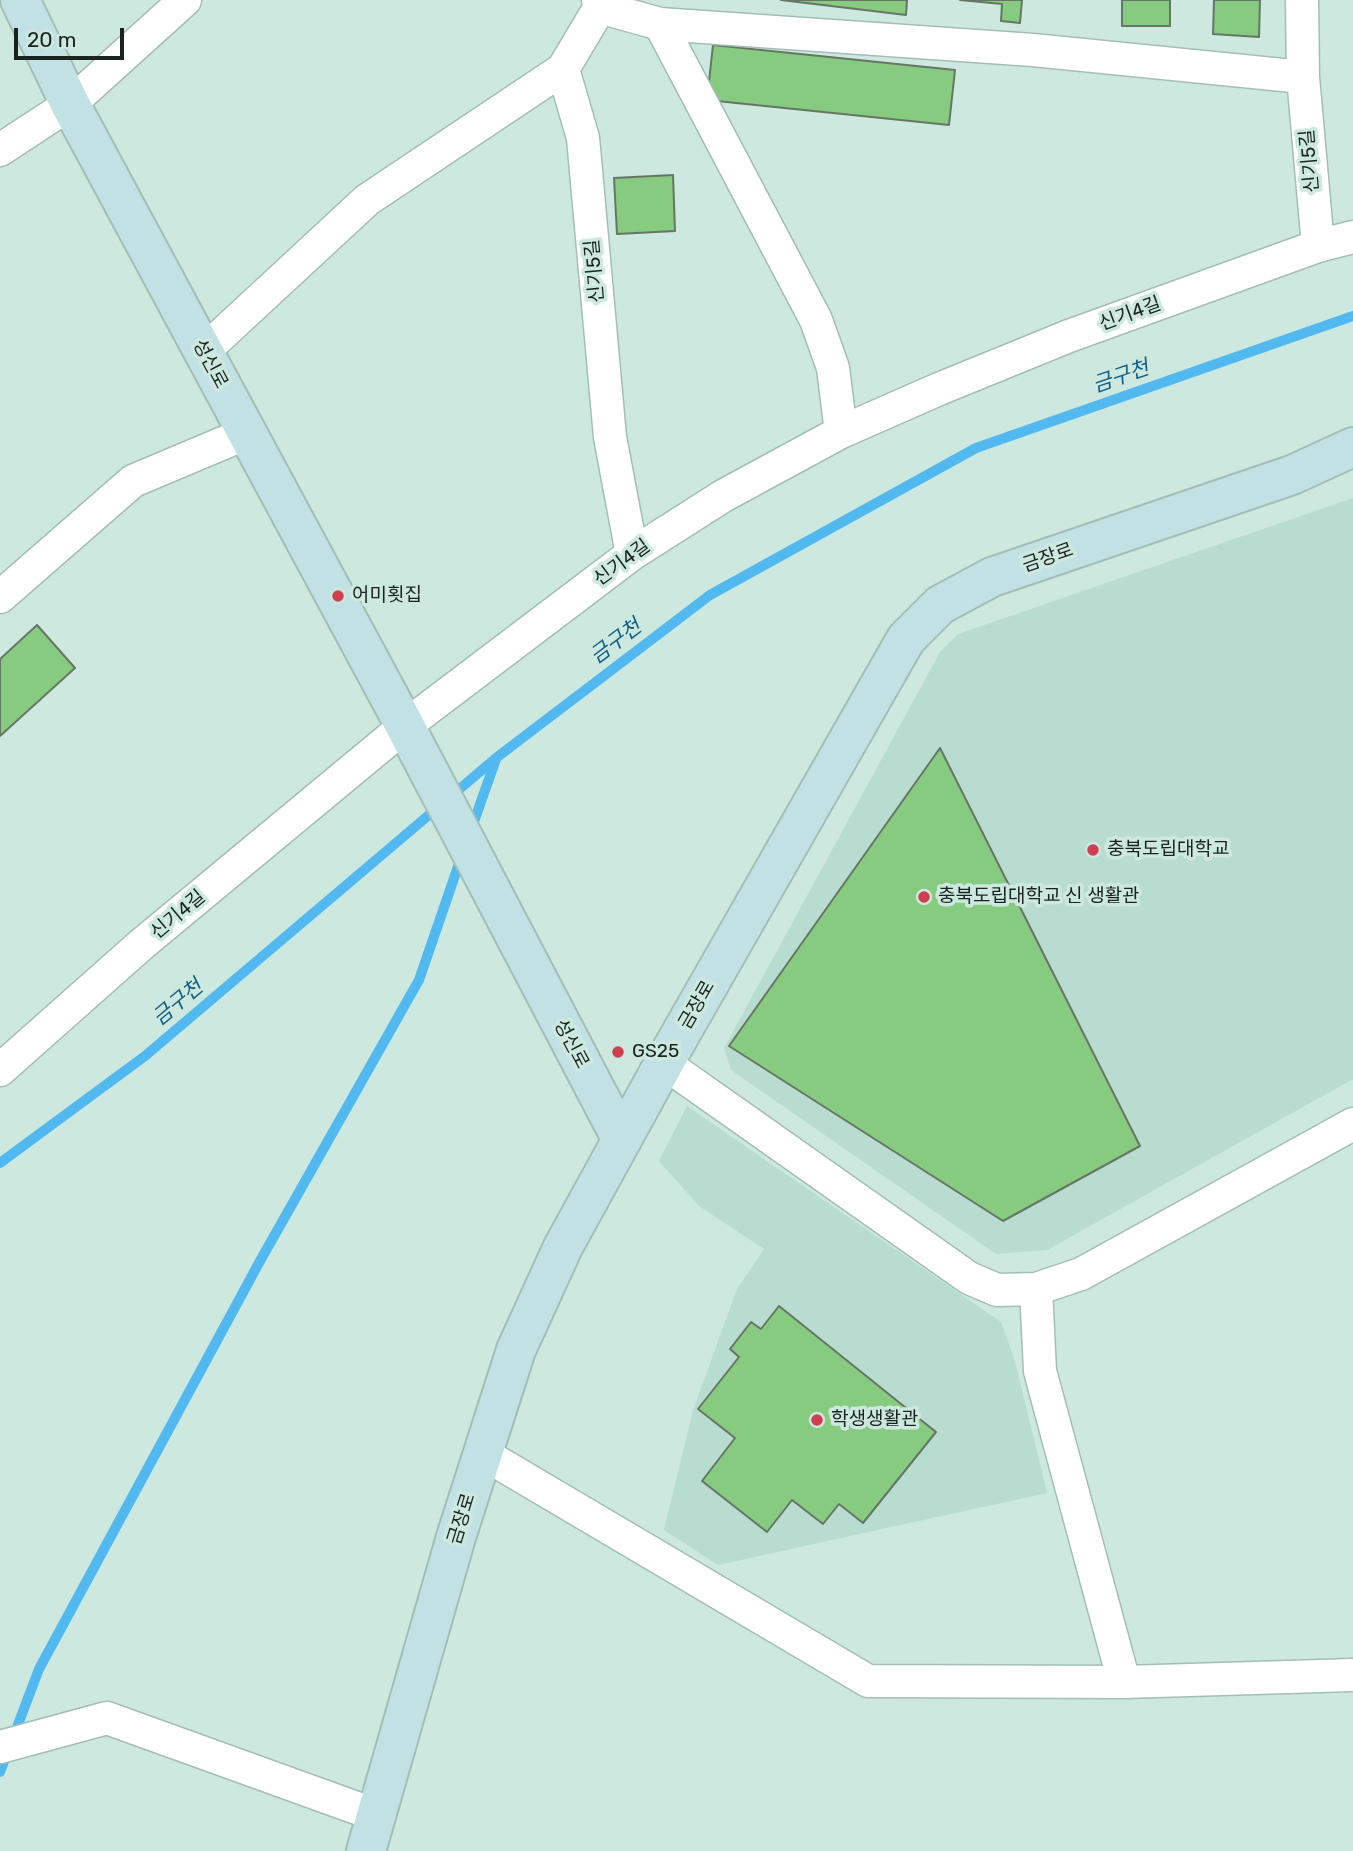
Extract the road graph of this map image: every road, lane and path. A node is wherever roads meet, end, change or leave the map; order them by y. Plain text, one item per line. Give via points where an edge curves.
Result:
1 (20, 0) edge
2 (185, 0) edge
3 (598, 0) edge
4 (605, 0) edge
5 (1302, 0) edge
6 (660, 24) junction
7 (563, 69) junction
8 (1303, 77) junction
9 (69, 103) junction
10 (0, 150) edge
11 (1353, 237) edge
12 (1318, 246) junction
13 (203, 352) junction
14 (841, 432) junction
15 (247, 433) junction
16 (1353, 447) edge
17 (632, 554) junction
18 (0, 597) edge
19 (405, 726) junction
20 (664, 1063) junction
21 (0, 1070) edge
22 (1353, 1124) edge
23 (622, 1140) junction
24 (1036, 1289) junction
25 (482, 1453) junction
26 (1353, 1675) edge
27 (1124, 1682) junction
28 (0, 1747) edge
29 (376, 1815) junction
30 (366, 1851) edge

1 - 9 main road, 성신로
2 - 9 street
3 - 7 street via 600,7
4 - 6 street via 610,10
5 - 8 street, 신기5길
6 - 8 street via 1033,50
6 - 14 street via 816,320 833,368
7 - 13 street via 366,200
7 - 17 street, 신기5길 via 583,138 610,437
8 - 12 street, 신기5길
9 - 10 street
9 - 13 main road, 성신로
11 - 12 street, 신기4길
12 - 14 street, 신기4길 via 1069,336
13 - 15 main road, 성신로
14 - 17 street, 신기4길 via 723,496
15 - 18 street via 133,481
15 - 19 main road, 성신로
16 - 20 main road, 금장로 via 1292,475 992,577 940,605 906,639
17 - 19 street, 신기4길
19 - 21 street, 신기4길 via 142,944
19 - 23 main road, 성신로
20 - 23 main road, 금장로
20 - 24 street via 969,1278 997,1290
22 - 24 street via 1081,1274
23 - 25 main road, 금장로 via 563,1247 516,1350
24 - 27 street via 1040,1371
25 - 27 street via 868,1681
25 - 29 main road, 금장로
26 - 27 street
28 - 29 street via 107,1718
29 - 30 main road, 금장로

